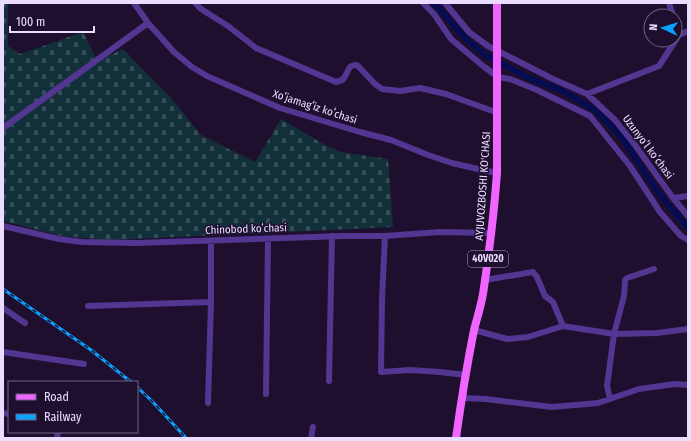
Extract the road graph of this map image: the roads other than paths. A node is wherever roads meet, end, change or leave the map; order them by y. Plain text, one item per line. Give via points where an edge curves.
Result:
1 (134, 3) edge
2 (195, 3) edge
3 (423, 3) edge
4 (445, 3) edge
5 (497, 3) edge
6 (148, 23) junction
7 (671, 48) edge
8 (498, 51) junction
9 (498, 77) junction
10 (587, 94) junction
11 (498, 113) junction
12 (3, 128) edge
13 (497, 173) junction
14 (688, 196) edge
15 (672, 198) junction
16 (688, 216) edge
17 (3, 226) edge
18 (492, 233) junction
19 (332, 236) junction
20 (385, 236) junction
21 (268, 239) junction
22 (688, 240) edge
23 (211, 241) junction
24 (654, 269) dead end
25 (485, 280) junction
26 (211, 302) junction
27 (88, 306) dead end
28 (3, 308) edge
29 (25, 323) dead end
30 (563, 326) junction
31 (688, 329) edge
32 (474, 330) junction
33 (614, 334) junction
34 (3, 352) edge
35 (84, 364) dead end
36 (466, 375) junction
37 (329, 381) dead end
38 (688, 386) edge
39 (266, 394) dead end
40 (462, 398) junction
41 (610, 399) junction
42 (208, 403) dead end
43 (313, 427) dead end
44 (311, 438) edge
45 (456, 438) edge

1 - 6 street, Xoʻjamagʻiz koʻchasi
2 - 11 street via 256,48 336,82 344,79 350,66 357,65 382,89 400,91 420,88 440,92
3 - 9 street via 451,39
4 - 8 street, Uzunyoʻl koʻchasi via 469,32
5 - 8 main road, 40V020
6 - 12 street
6 - 13 street, Xoʻjamagʻiz koʻchasi via 170,49 192,67 280,108 391,140 428,155
7 - 10 street via 659,66
8 - 9 main road, 40V020
8 - 10 street, Uzunyoʻl koʻchasi
9 - 11 main road, AYJUVOZBOSHI KO'CHASI / 40V020
9 - 22 street via 537,90 590,116 630,166 660,212 680,236
10 - 15 street, Uzunyoʻl koʻchasi via 615,120
11 - 13 main road, AYJUVOZBOSHI KO'CHASI / 40V020
13 - 18 main road, AYJUVOZBOSHI KO'CHASI / 40V020
14 - 15 street
15 - 16 street, Uzunyoʻl koʻchasi
17 - 23 street, Chinobod koʻchasi via 82,242
18 - 20 street, Chinobod koʻchasi via 440,232
18 - 25 main road, AYJUVOZBOSHI KO'CHASI / 40V020
19 - 20 street, Chinobod koʻchasi
19 - 21 street, Chinobod koʻchasi
19 - 37 street
20 - 36 street via 381,372 410,370
21 - 23 street, Chinobod koʻchasi
21 - 39 street
23 - 26 street
24 - 33 street via 625,280 624,296
25 - 30 street via 533,272 546,296 553,302
25 - 32 main road, AYJUVOZBOSHI KO'CHASI / 40V020
26 - 27 street
26 - 42 street
28 - 29 street
30 - 32 street via 528,337 507,339
30 - 33 street
31 - 33 street
32 - 36 main road, AYJUVOZBOSHI KO'CHASI / 40V020
33 - 41 street via 607,386
34 - 35 street
36 - 40 main road, AYJUVOZBOSHI KO'CHASI / 40V020
38 - 41 street via 675,384 639,389
40 - 41 street via 552,407 598,403
40 - 45 main road, AYJUVOZBOSHI KO'CHASI / 40V020
43 - 44 street

